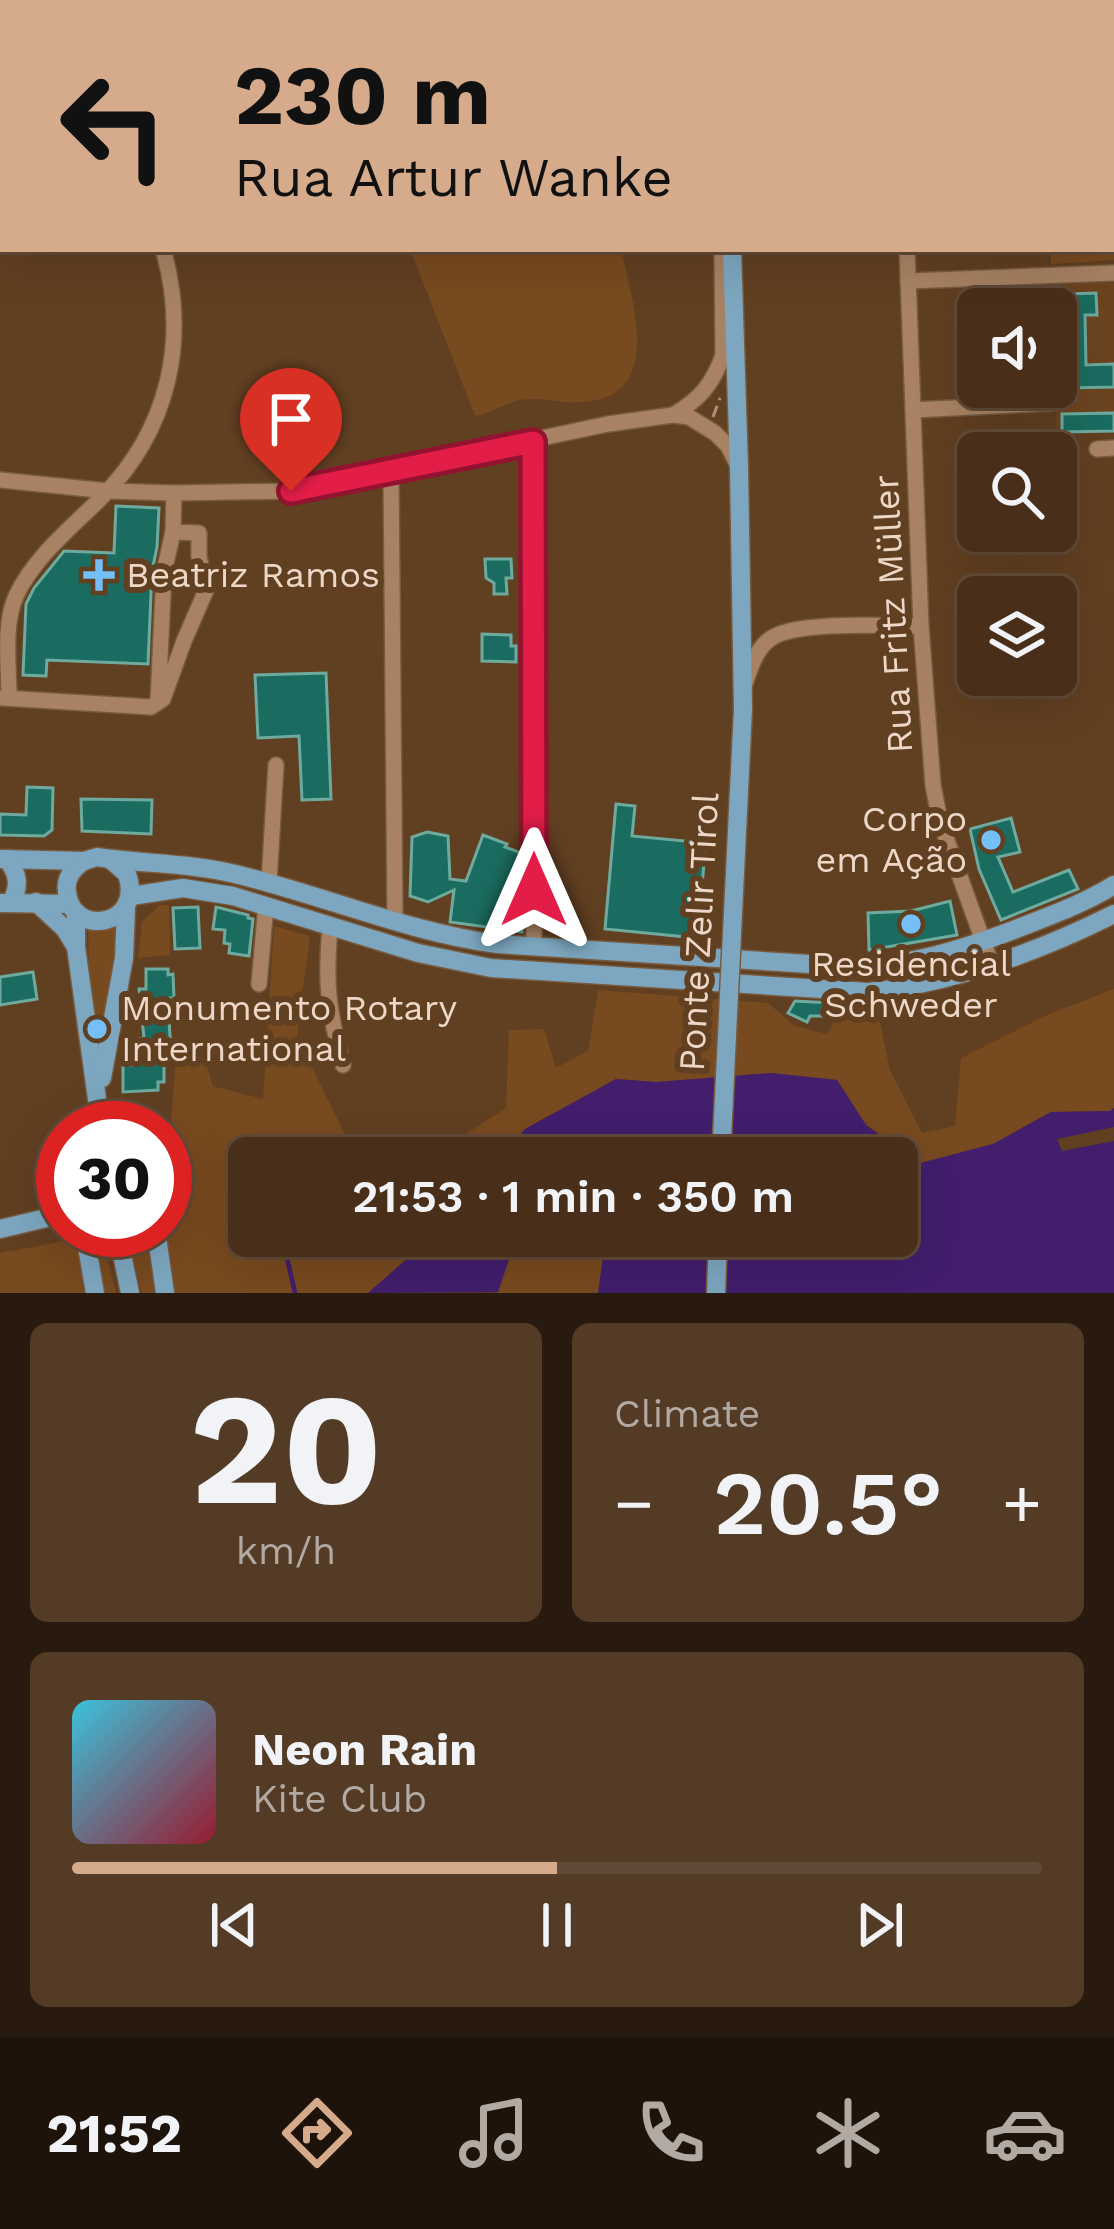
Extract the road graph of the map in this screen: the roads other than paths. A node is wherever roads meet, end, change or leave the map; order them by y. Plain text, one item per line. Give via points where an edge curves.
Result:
1 (164, 252) edge
2 (722, 252) edge
3 (732, 252) edge
4 (907, 252) edge
5 (1114, 273) edge
6 (908, 281) junction
7 (957, 408) edge
8 (913, 410) junction
9 (673, 415) junction
10 (533, 442) junction
11 (739, 468) junction
12 (391, 471) junction
13 (0, 480) edge
14 (108, 491) junction
15 (174, 494) junction
16 (173, 532) junction
17 (921, 626) junction
18 (744, 687) junction
19 (4, 698) edge
20 (155, 706) junction
21 (741, 713) junction
22 (276, 765) dead end
23 (4, 859) edge
24 (110, 859) junction
25 (84, 860) junction
26 (269, 882) junction
27 (1114, 885) edge
28 (6, 902) edge
29 (36, 902) junction
30 (128, 902) junction
31 (266, 905) junction
32 (73, 908) junction
33 (1114, 914) edge
34 (395, 922) junction
35 (330, 927) junction
36 (986, 941) junction
37 (76, 947) junction
38 (533, 947) junction
39 (729, 959) junction
40 (914, 962) junction
41 (992, 966) junction
42 (259, 984) dead end
43 (916, 986) junction
44 (343, 1065) dead end
45 (98, 1101) joint
46 (722, 1137) edge
47 (36, 1220) edge
48 (0, 1228) edge
49 (89, 1257) edge
50 (123, 1257) edge
51 (160, 1257) edge
52 (717, 1257) edge
53 (95, 1293) edge
54 (130, 1293) edge
55 (165, 1293) edge
56 (716, 1293) edge

1 - 14 street via 173,283 170,374 158,419
2 - 9 street via 723,355 704,393
3 - 11 main road, Ponte Zelir Tirol
4 - 6 street, Rua Fritz Müller
5 - 6 street
6 - 8 street, Rua Fritz Müller
7 - 8 street
8 - 17 street, Rua Fritz Müller
9 - 10 street
9 - 11 street via 709,428
10 - 12 street
10 - 38 street
11 - 18 main road, Ponte Zelir Tirol
12 - 15 street via 291,491
12 - 34 street
13 - 14 street
14 - 15 street
14 - 19 street via 46,553 16,597
15 - 16 street
16 - 20 street
16 - 20 street via 199,533 207,588
17 - 18 street via 777,634 755,656
17 - 36 street, Rua Fritz Müller via 940,821
18 - 21 main road, Ponte Zelir Tirol
19 - 20 street
21 - 39 street
21 - 46 main road, Ponte Zelir Tirol, bridge
22 - 26 street
23 - 25 main road
23 - 28 main road via 18,889
24 - 25 main road
24 - 26 main road
24 - 30 main road via 127,874
25 - 32 main road via 67,884
26 - 31 main road
26 - 34 main road
27 - 36 main road
28 - 29 main road
29 - 32 main road
29 - 37 main road
30 - 31 main road via 183,888
30 - 32 main road via 102,922
30 - 45 main road
31 - 35 main road
31 - 42 street
32 - 37 main road
33 - 41 main road
34 - 38 main road
35 - 43 main road via 491,968 839,991
35 - 44 street via 326,990
36 - 40 main road
36 - 41 street, Rua Fritz Müller
37 - 45 main road
38 - 39 main road
39 - 40 main road
40 - 43 main road
41 - 43 main road
47 - 48 main road
49 - 53 main road
50 - 54 main road
51 - 55 main road
52 - 56 main road

